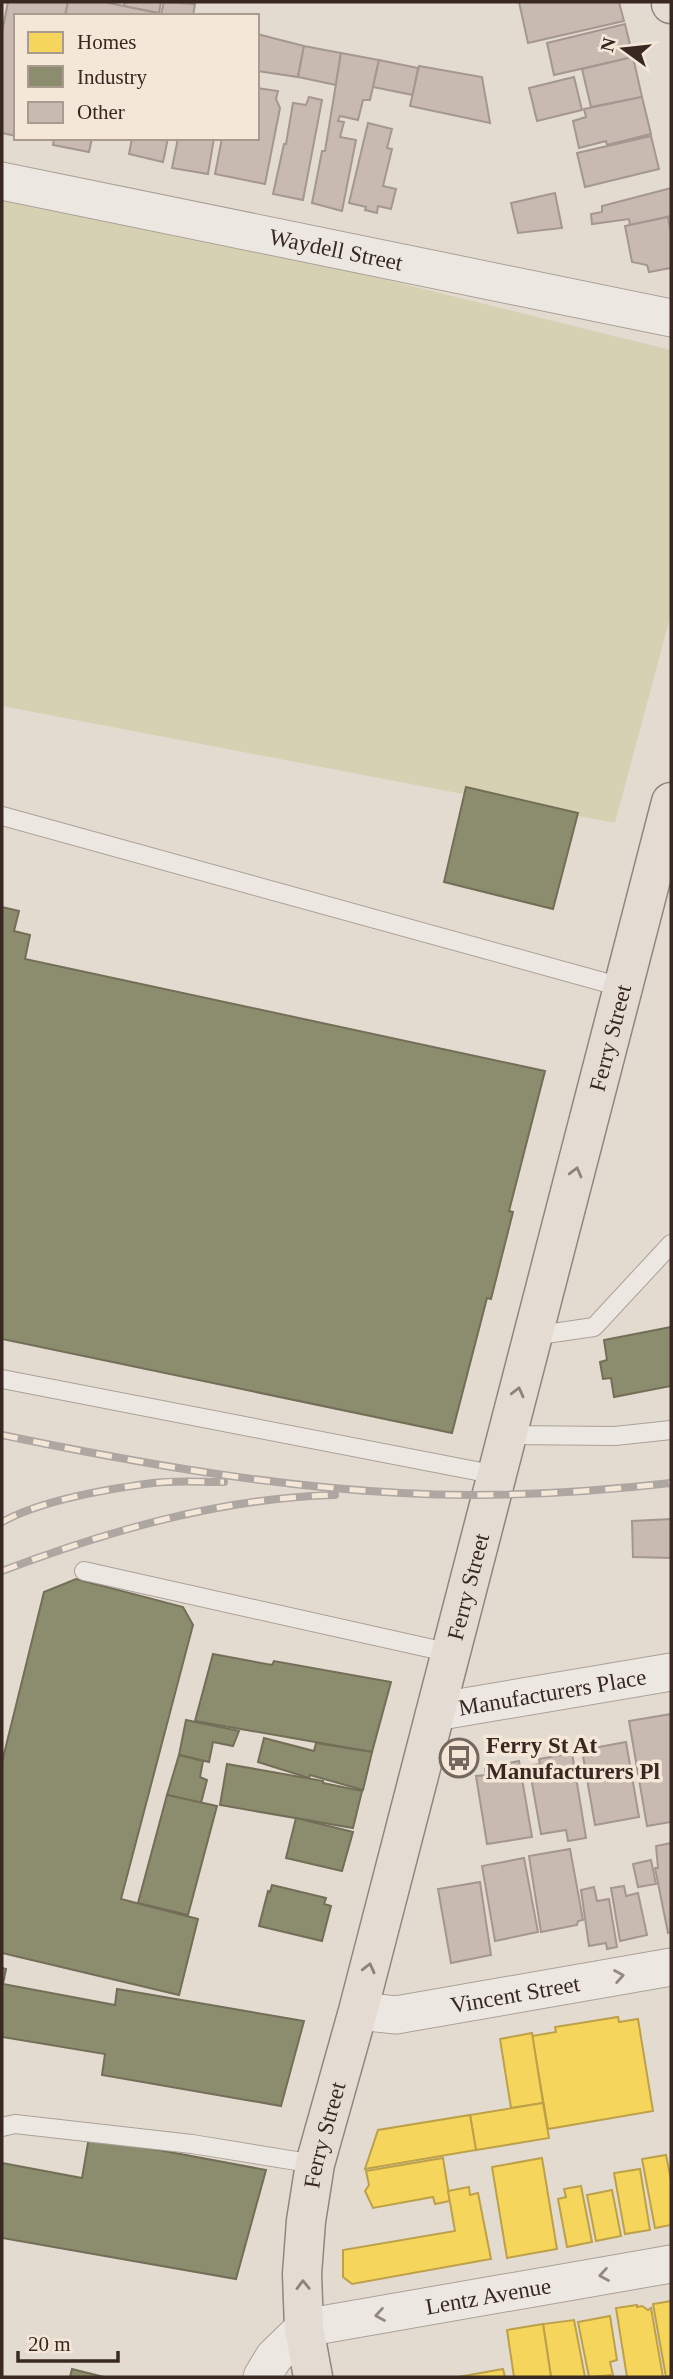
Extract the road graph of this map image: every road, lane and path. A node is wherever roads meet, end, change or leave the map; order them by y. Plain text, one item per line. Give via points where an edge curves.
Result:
1 (2, 181) edge
2 (671, 318) edge
3 (671, 802) edge
4 (2, 816) edge
5 (625, 988) junction
6 (671, 1244) edge
7 (532, 1336) junction
8 (2, 1379) edge
9 (671, 1430) edge
10 (507, 1435) junction
11 (497, 1475) junction
12 (84, 1571) dead end
13 (451, 1653) junction
14 (671, 1672) edge
15 (435, 1712) junction
16 (671, 1967) edge
17 (358, 2011) junction
18 (2, 2127) edge
19 (315, 2164) junction
20 (671, 2264) edge
21 (304, 2328) junction
22 (262, 2377) edge
23 (313, 2377) edge

1 - 2 street, Waydell Street
3 - 5 main road, Ferry Street
4 - 5 lane
7 -> 5 main road, Ferry Street
6 - 7 lane via 594,1327
10 -> 7 main road, Ferry Street
8 - 11 lane
9 - 10 lane via 615,1437
10 - 11 main road, Ferry Street
11 - 13 main road, Ferry Street
12 - 13 lane
13 - 15 main road, Ferry Street
14 - 15 street, Manufacturers Place
17 -> 15 main road, Ferry Street
17 -> 16 street, Vincent Street via 396,2015
17 - 19 main road, Ferry Street
18 - 19 lane via 15,2124 192,2144
21 -> 19 main road, Ferry Street via 302,2274
20 -> 21 street, Lentz Avenue
21 - 22 street via 274,2357
21 - 23 main road, Ferry Street

